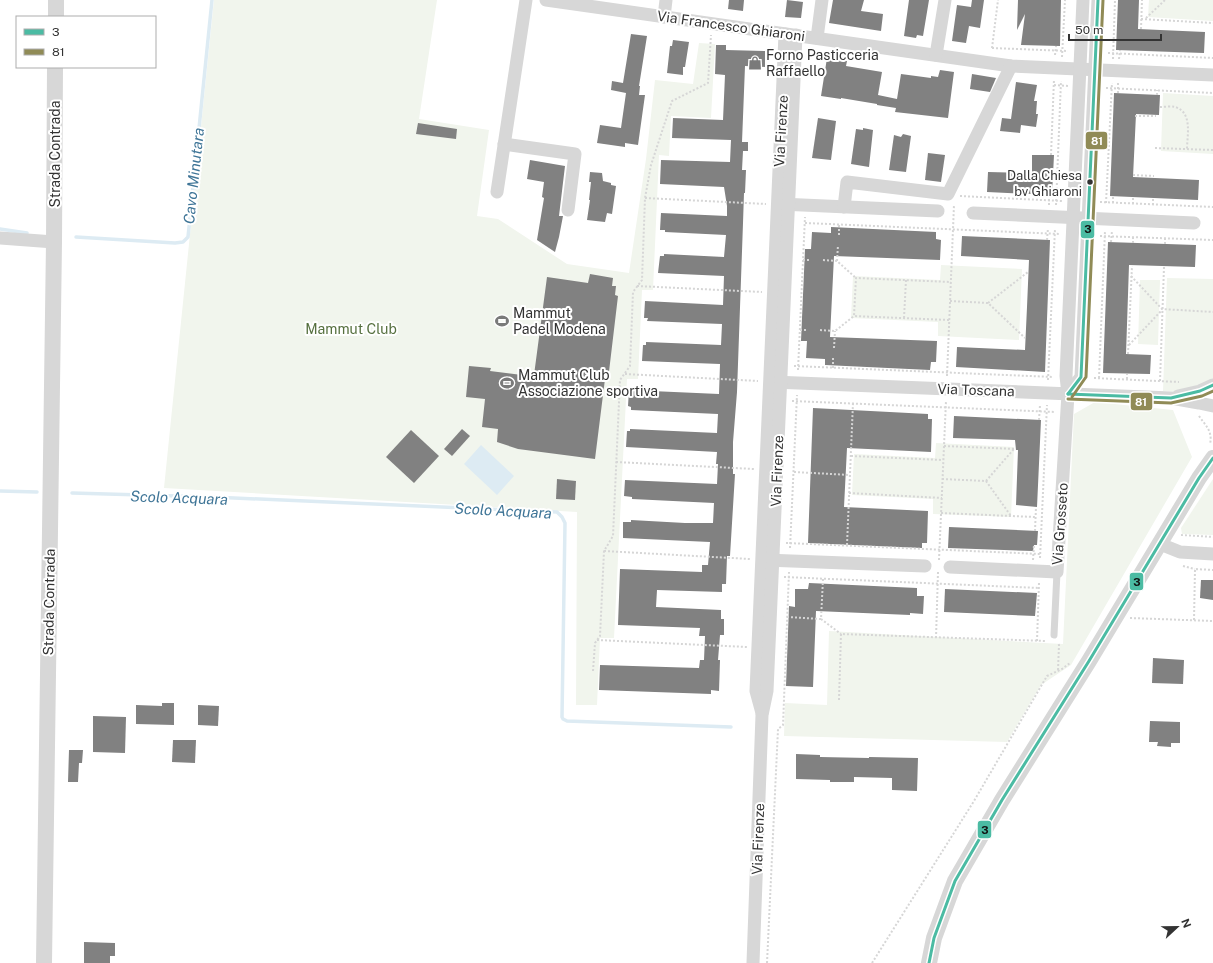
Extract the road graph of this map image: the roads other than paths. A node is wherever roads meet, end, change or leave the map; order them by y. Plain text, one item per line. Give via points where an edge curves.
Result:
1 (56, 0) edge
2 (526, 0) edge
3 (546, 0) edge
4 (666, 0) edge
5 (822, 0) edge
6 (944, 0) edge
7 (1083, 0) edge
8 (1098, 0) edge
9 (566, 1) edge
10 (56, 16) edge
11 (664, 17) junction
12 (791, 35) junction
13 (817, 38) junction
14 (936, 55) junction
15 (1011, 66) junction
16 (56, 68) edge
17 (1080, 69) junction
18 (1095, 70) junction
19 (1213, 75) edge
20 (504, 144) junction
21 (497, 192) dead end
22 (783, 205) junction
23 (844, 207) junction
24 (568, 210) dead end
25 (938, 212) dead end
26 (973, 213) dead end
27 (1073, 218) junction
28 (1088, 218) junction
29 (1194, 223) dead end
30 (0, 238) edge
31 (54, 242) junction
32 (775, 382) junction
33 (1213, 385) edge
34 (1068, 394) junction
35 (1171, 398) junction
36 (1213, 406) edge
37 (1210, 453) edge
38 (1160, 544) junction
39 (1213, 554) edge
40 (767, 560) junction
41 (925, 566) dead end
42 (942, 567) road end
43 (1057, 572) junction
44 (1054, 635) road end
45 (762, 714) junction
46 (934, 938) junction
47 (44, 963) edge
48 (753, 963) edge
49 (917, 963) edge
50 (929, 963) edge

1 - 10 street
2 - 20 street
3 - 9 street, Via Francesco Ghiaroni
4 - 11 street
5 - 13 street
6 - 14 street
7 - 17 street, Via Grosseto
8 - 18 street
9 - 11 street, Via Francesco Ghiaroni
11 - 12 street, Via Francesco Ghiaroni
12 - 13 street, Via Francesco Ghiaroni
12 - 22 street, Via Firenze
13 - 14 street, Via Francesco Ghiaroni
14 - 15 street, Via Francesco Ghiaroni
15 - 17 street, Via Francesco Ghiaroni
15 - 23 street via 948,194 847,182
16 - 31 street, Strada Contrada
17 - 18 street, Via Francesco Ghiaroni
17 - 27 street, Via Grosseto
18 - 19 street, Via Francesco Ghiaroni
18 - 28 street
20 - 21 street
20 - 24 street via 575,154
22 - 23 street
22 - 32 street, Via Firenze via 774,293
22 - 32 street, Via Firenze via 788,222 782,366
23 - 25 street
26 - 27 street
27 - 28 street
27 - 34 street, Via Grosseto via 1066,376
28 - 29 street
28 - 34 street via 1081,377
30 - 31 street
31 - 47 street, Strada Contrada
32 - 34 street, Via Toscana
32 - 40 street, Via Firenze via 766,470
32 - 40 street, Via Firenze via 780,400 774,542
33 - 35 street, Via Toscana
34 - 35 street, Via Toscana
34 - 43 street, Via Grosseto
35 - 36 street, Via Toscana
37 - 38 street via 1199,478
38 - 39 street via 1180,552
38 - 46 street via 955,881
40 - 41 street
40 - 45 street, Via Firenze via 756,691
40 - 45 street, Via Firenze via 772,577 767,691
42 - 43 street, Via Grosseto
43 - 44 lane
45 - 48 street, Via Firenze
46 - 49 street
46 - 50 street

